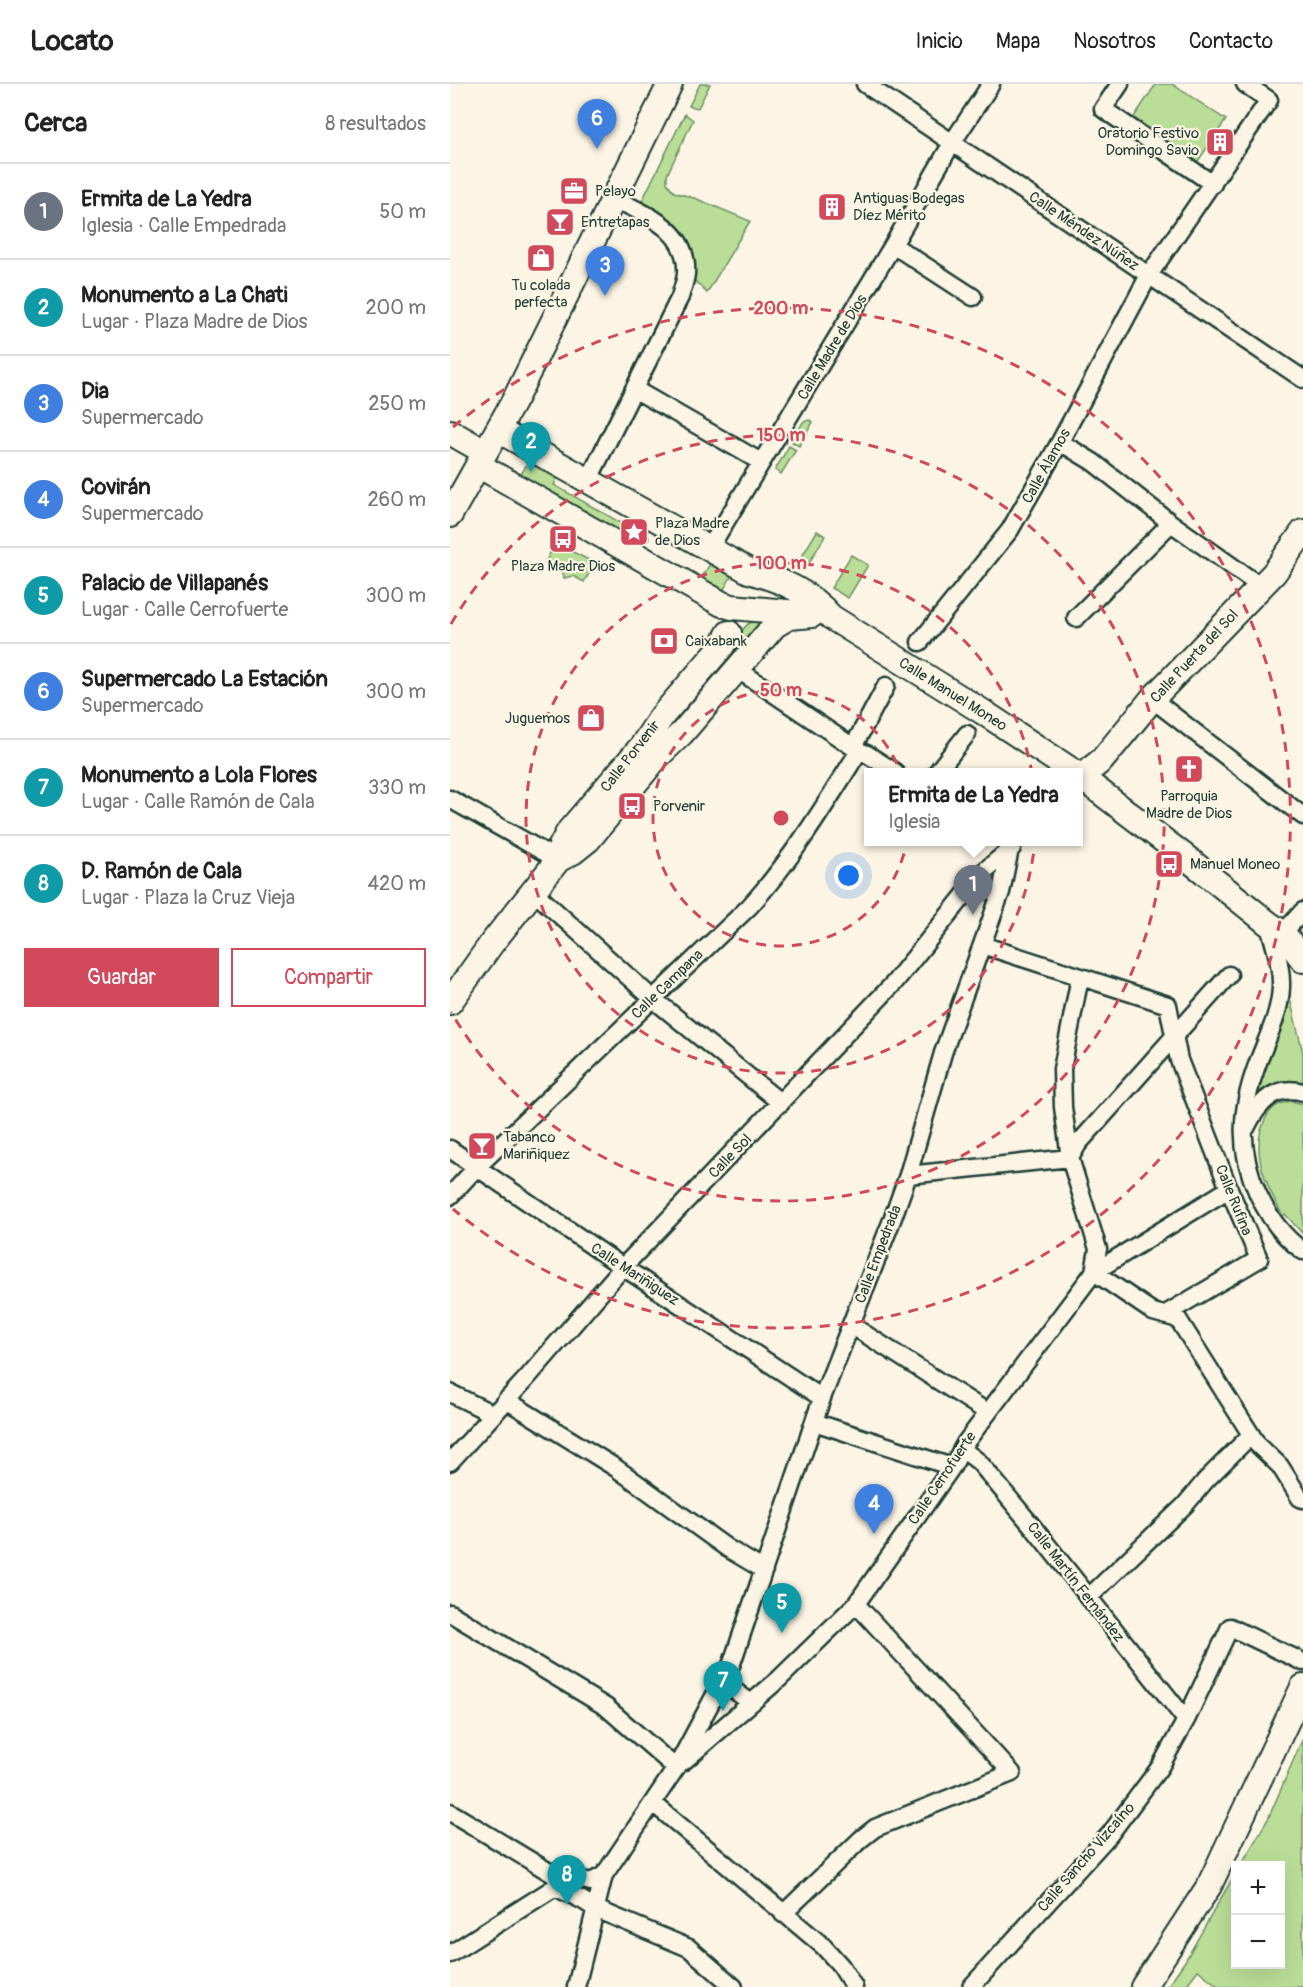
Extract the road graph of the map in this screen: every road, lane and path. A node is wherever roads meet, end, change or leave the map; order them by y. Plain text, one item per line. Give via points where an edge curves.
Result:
1 (671, 84) edge
2 (865, 84) edge
3 (992, 84) edge
4 (1120, 84) edge
5 (1245, 84) edge
6 (952, 143) junction
7 (1213, 184) junction
8 (615, 199) junction
9 (893, 245) junction
10 (1149, 275) junction
11 (973, 297) dead end
12 (1303, 379) edge
13 (634, 389) junction
14 (498, 430) junction
15 (450, 432) edge
16 (1060, 442) junction
17 (482, 459) junction
18 (761, 462) junction
19 (588, 481) junction
20 (450, 515) edge
21 (1171, 523) junction
22 (1303, 532) edge
23 (709, 549) junction
24 (748, 571) junction
25 (1260, 586) junction
26 (727, 605) junction
27 (768, 610) junction
28 (821, 616) junction
29 (1076, 618) dead end
30 (729, 633) junction
31 (766, 635) junction
32 (920, 642) dead end
33 (712, 658) junction
34 (735, 672) junction
35 (886, 686) dead end
36 (1152, 699) junction
37 (967, 734) dead end
38 (856, 749) junction
39 (889, 768) edge
40 (940, 768) edge
41 (1066, 768) edge
42 (1083, 772) edge
43 (1083, 780) edge
44 (450, 799) edge
45 (1303, 816) edge
46 (1006, 846) edge
47 (1008, 846) edge
48 (558, 860) junction
49 (977, 879) junction
50 (534, 892) junction
51 (1000, 894) junction
52 (1291, 921) edge
53 (982, 945) junction
54 (1303, 960) edge
55 (1229, 975) dead end
56 (1080, 977) junction
57 (652, 998) junction
58 (450, 1002) edge
59 (1174, 1036) junction
60 (1303, 1092) edge
61 (781, 1103) junction
62 (1243, 1134) junction
63 (450, 1149) edge
64 (1070, 1158) junction
65 (477, 1167) junction
66 (908, 1174) junction
67 (1229, 1189) junction
68 (450, 1196) edge
69 (1303, 1251) edge
70 (623, 1267) junction
71 (1094, 1272) junction
72 (1164, 1316) junction
73 (851, 1325) junction
74 (450, 1393) edge
75 (822, 1398) junction
76 (506, 1400) junction
77 (987, 1412) junction
78 (493, 1414) junction
79 (814, 1422) junction
80 (1251, 1435) junction
81 (962, 1449) junction
82 (450, 1462) edge
83 (952, 1467) junction
84 (1303, 1499) edge
85 (764, 1570) junction
86 (1088, 1598) junction
87 (856, 1604) junction
88 (450, 1613) edge
89 (1303, 1662) edge
90 (722, 1682) junction
91 (1303, 1687) edge
92 (751, 1704) junction
93 (1186, 1720) junction
94 (676, 1768) junction
95 (653, 1803) junction
96 (450, 1812) edge
97 (604, 1875) junction
98 (555, 1881) junction
99 (597, 1909) junction
100 (783, 1914) junction
101 (450, 1954) edge
102 (576, 1987) edge
103 (734, 1987) edge
104 (854, 1987) edge
105 (971, 1987) edge
106 (1143, 1987) edge

1 - 8 street
2 - 6 street, Calle Méndez Núñez
3 - 6 street, Calle Madre de Dios
4 - 7 street via 1103,109
5 - 7 street, Calle Álamos via 1269,100
6 - 9 street, Calle Madre de Dios
6 - 10 street, Calle Méndez Núñez
7 - 10 street, Calle Álamos
8 - 13 street via 675,234 686,274 680,297
8 - 14 street
9 - 11 street
9 - 18 street, Calle Madre de Dios
10 - 12 street, Calle Méndez Núñez
10 - 16 street, Calle Álamos
13 - 18 street
13 - 19 street
14 - 17 street
14 - 19 street
15 - 17 street
16 - 21 street via 1093,462
16 - 32 street, Calle Álamos via 1010,530
17 - 20 street
17 - 26 street
18 - 23 street, Calle Madre de Dios
19 - 23 street
21 - 25 street
21 - 29 street
22 - 25 street, Calle Puerta del Sol
23 - 24 street
24 - 26 street via 753,587 746,600
24 - 27 street via 760,586
24 - 28 street, Calle Manuel Moneo via 801,591 820,605
25 - 36 street, Calle Puerta del Sol
26 - 27 street
26 - 30 street
27 - 28 street
27 - 31 street
28 - 31 street, Calle Porvenir via 789,617
28 - 41 street, Calle Manuel Moneo via 983,712
30 - 33 street, Calle Porvenir
30 - 34 street
31 - 34 street, Calle Porvenir
33 - 34 street via 722,659
33 - 48 street, Calle Porvenir via 569,831
34 - 38 street
34 - 48 street, Calle Porvenir via 588,840
35 - 38 street
36 - 42 street, Calle Puerta del Sol via 1102,759
36 - 45 street
37 - 40 street
38 - 39 street
38 - 57 street, Calle Campana via 820,813 770,884
43 - 52 street, Calle Manuel Moneo via 1188,859
44 - 48 street
46 - 49 street, Calle Sol
47 - 51 street, Calle Empedrada
48 - 50 street, Calle Porvenir
49 - 51 street
49 - 61 street, Calle Sol via 894,983
50 - 57 street
50 - 58 street, Calle Porvenir
51 - 53 street, Calle Empedrada
52 - 54 street, Calle Manuel Moneo
52 - 62 street via 1278,1009 1245,1102
53 - 56 street
53 - 66 street, Calle Empedrada via 943,1053
55 - 59 street
56 - 59 street, Calle Rufina via 1168,1005
56 - 64 street via 1062,1069
57 - 61 street
57 - 65 street, Calle Campana
59 - 64 street
59 - 67 street, Calle Rufina via 1179,1060
60 - 62 street via 1286,1090 1272,1094 1259,1105
61 - 70 street, Calle Sol
62 - 69 street via 1245,1159 1263,1205 1274,1224
63 - 65 street, Calle Mariñiguez
64 - 66 street
64 - 71 street via 1098,1249
65 - 68 street, Calle Campana
65 - 70 street, Calle Mariñiguez
66 - 73 street, Calle Empedrada
67 - 71 street
67 - 72 street, Calle Rufina via 1259,1259
70 - 75 street, Calle Mariñiguez
70 - 76 street, Calle Sol
71 - 72 street
71 - 77 street, Calle Cerrofuerte
72 - 80 street via 1178,1319
73 - 75 street, Calle Empedrada
73 - 77 street
74 - 78 street
75 - 79 street, Calle Empedrada
76 - 78 street, Calle Sol
76 - 85 street via 616,1468
77 - 81 street, Calle Cerrofuerte
78 - 82 street, Calle Sol
79 - 83 street
79 - 85 street, Calle Empedrada
80 - 84 street
80 - 86 street
81 - 83 street, Calle Cerrofuerte
81 - 86 street, Calle Martín Fernández via 979,1462
83 - 87 street, Calle Cerrofuerte
85 - 90 street, Calle Empedrada
86 - 93 street, Calle Martín Fernández
87 - 92 street, Calle Cerrofuerte
87 - 100 street via 1012,1773 875,1828
88 - 94 street via 606,1707
89 - 93 street, Calle Sancho Vizcaíno via 1230,1627
90 - 92 street
90 - 94 street, Calle Empedrada
91 - 106 street via 1209,1886
92 - 94 street, Calle Cerrofuerte
93 - 105 street, Calle Sancho Vizcaíno via 1160,1767 1110,1834
94 - 95 street
95 - 97 street
95 - 100 street
96 - 98 street
97 - 98 street via 591,1882 566,1876
97 - 99 street
98 - 99 street
98 - 101 street
99 - 102 street
99 - 103 street via 689,1948
100 - 104 street via 823,1946

